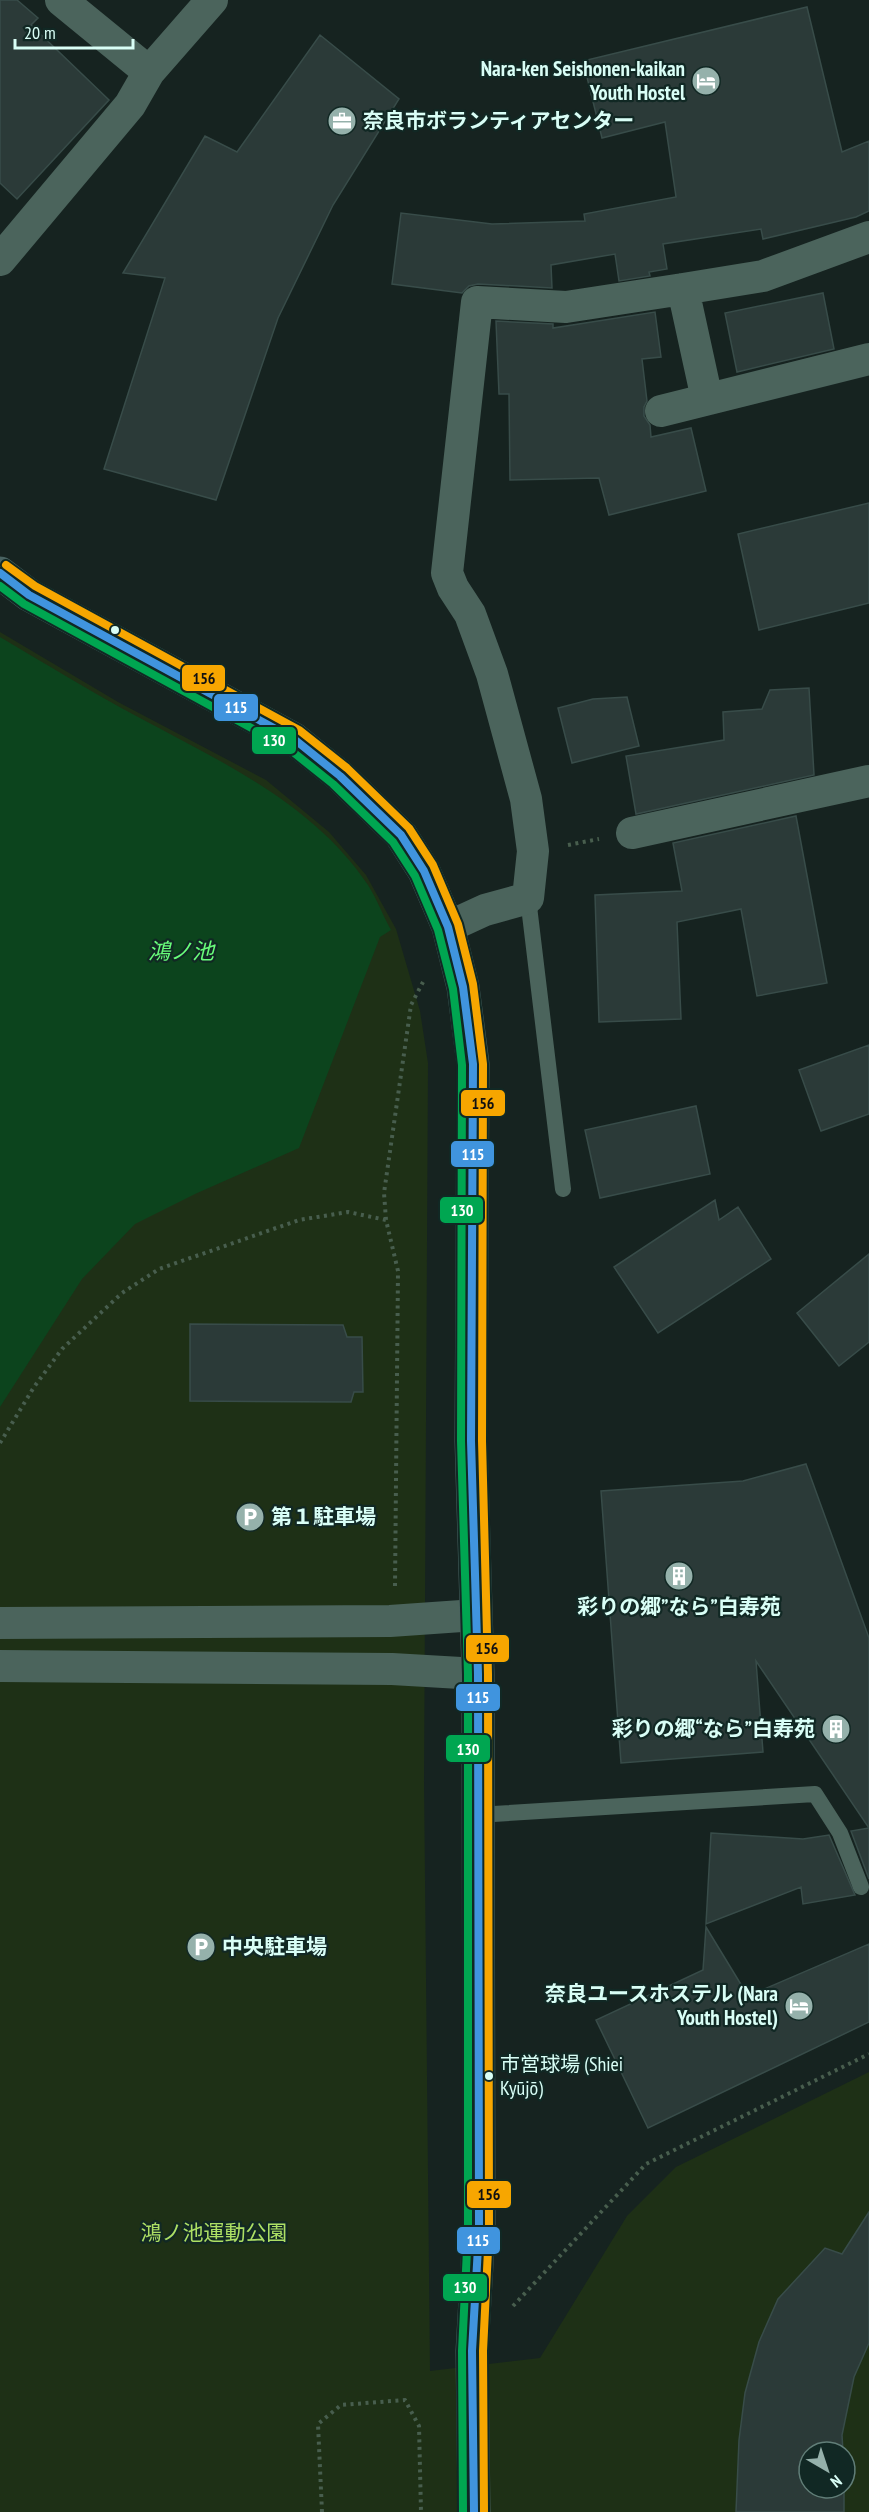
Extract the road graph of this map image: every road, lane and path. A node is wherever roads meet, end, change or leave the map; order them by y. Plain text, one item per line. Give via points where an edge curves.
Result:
1 (61, 0) edge
2 (212, 0) edge
3 (149, 72) junction
4 (869, 237) edge
5 (0, 260) edge
6 (683, 289) junction
7 (869, 359) edge
8 (707, 399) junction
9 (662, 411) dead end
10 (0, 573) edge
11 (869, 782) edge
12 (632, 833) joint
13 (533, 851) junction
14 (528, 898) junction
15 (448, 927) junction
16 (424, 979) dead end
17 (564, 1188) dead end
18 (386, 1220) junction
19 (0, 1443) edge
20 (394, 1590) dead end
21 (476, 1615) junction
22 (0, 1623) edge
23 (0, 1666) edge
24 (478, 1674) junction
25 (477, 1815) junction
26 (861, 1887) dead end
27 (869, 2054) edge
28 (472, 2351) junction
29 (322, 2512) edge
30 (421, 2512) edge
31 (474, 2512) edge

1 - 3 street
2 - 3 street
3 - 5 street via 130,105
4 - 6 street via 763,276
6 - 8 street
6 - 13 street via 566,307 477,302 447,573 470,614 492,674 526,799
7 - 8 street
8 - 9 street
10 - 15 main road via 29,595 294,739 340,776 401,835 424,872
11 - 12 street
12 - 13 path
13 - 14 street
14 - 15 street via 485,910
14 - 17 lane
15 - 21 main road via 463,987 473,1064 471,1441
16 - 18 path via 411,1005 384,1192
18 - 19 path via 348,1212 299,1220 159,1269 122,1293 62,1349
18 - 20 path via 398,1271
21 - 22 street via 390,1621
21 - 24 main road
23 - 24 street via 392,1669
24 - 25 main road
25 - 26 lane via 815,1794 840,1833
25 - 28 main road via 479,2230
27 - 28 path via 646,2164
28 - 31 main road
29 - 30 path via 318,2424 341,2405 405,2400 418,2426

